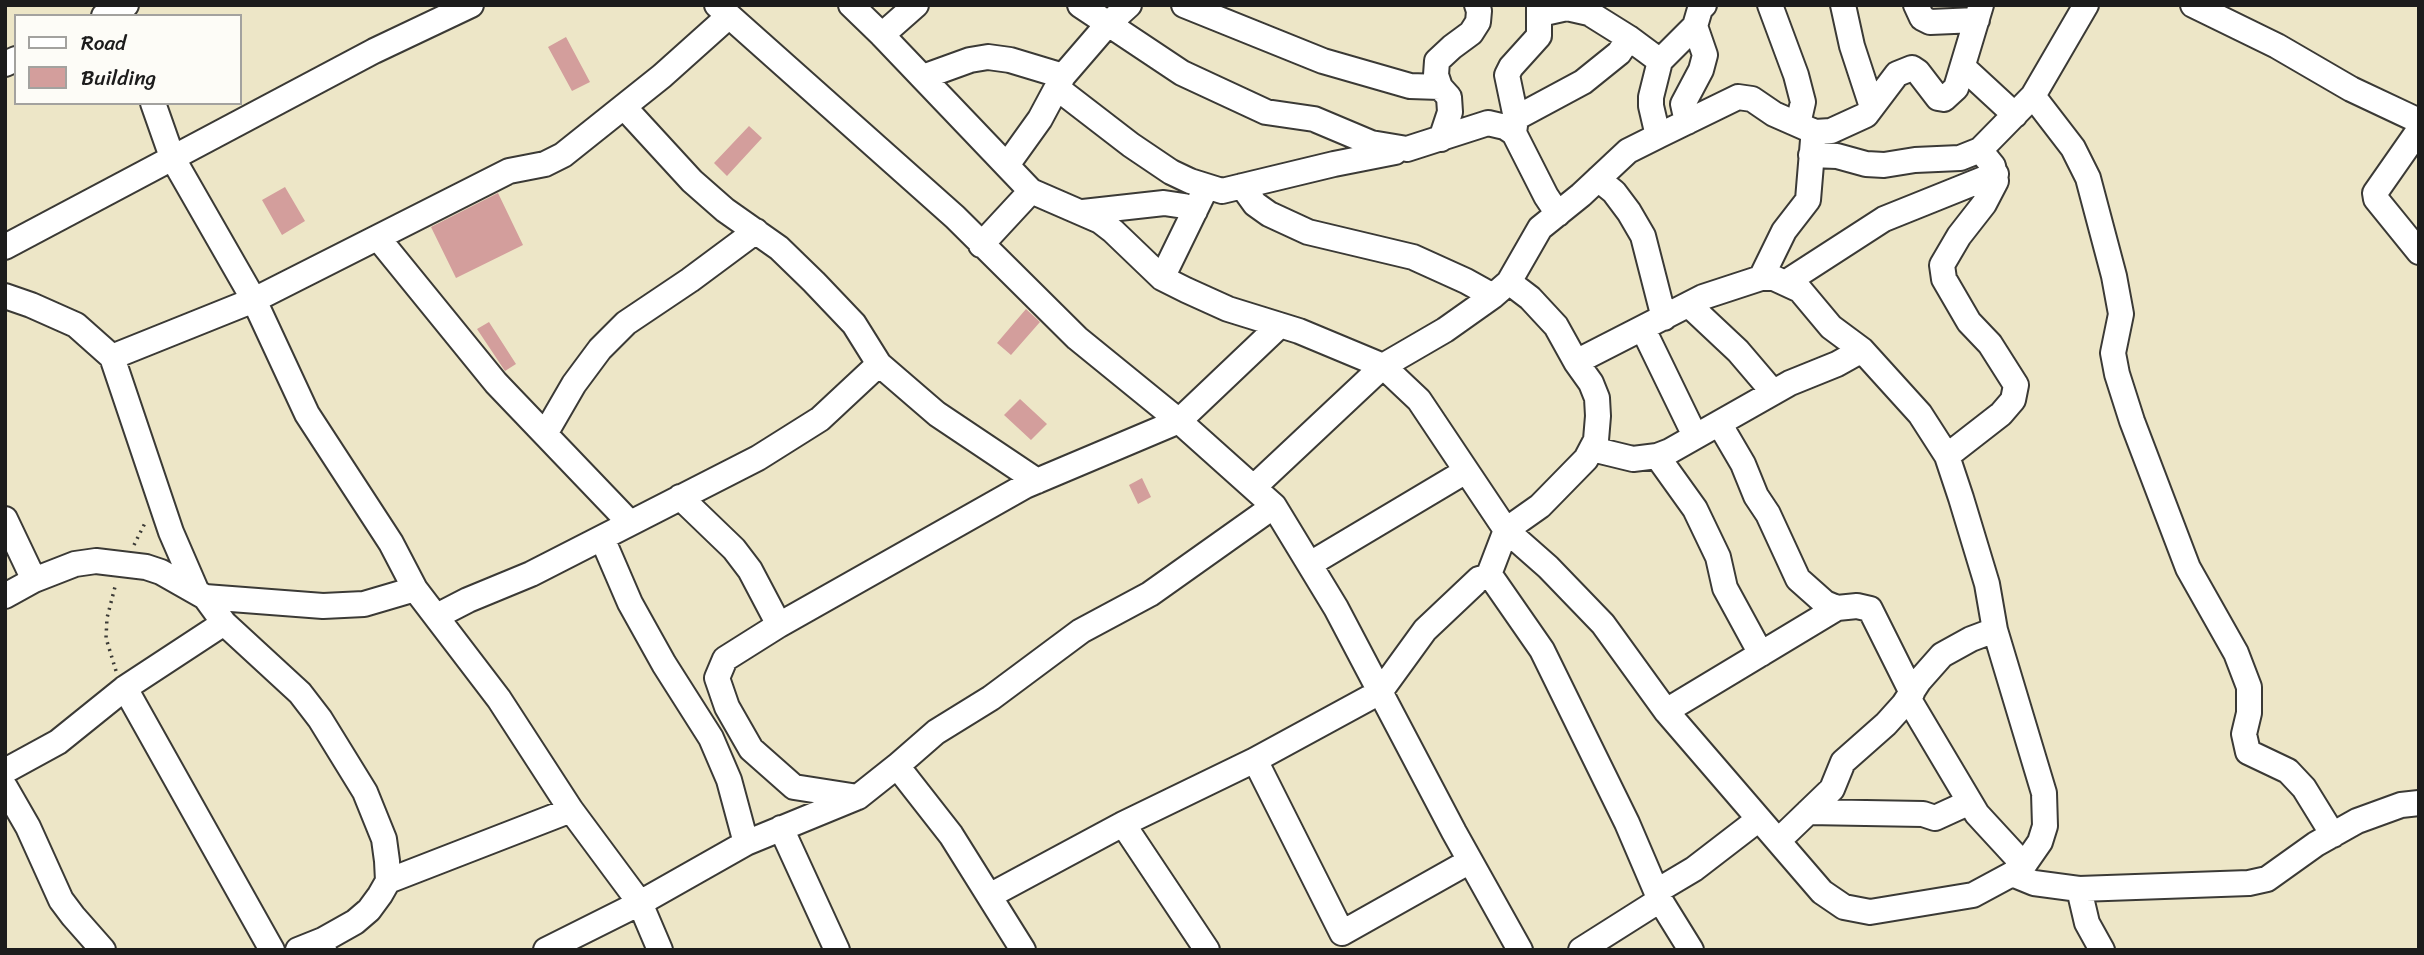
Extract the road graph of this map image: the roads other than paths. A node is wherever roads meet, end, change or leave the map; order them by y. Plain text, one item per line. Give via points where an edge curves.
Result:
1 (471, 5) edge
2 (851, 5) edge
3 (916, 5) edge
4 (1080, 5) edge
5 (1129, 5) edge
6 (1184, 5) edge
7 (1477, 5) edge
8 (1770, 5) edge
9 (1843, 5) edge
10 (1916, 5) edge
11 (2086, 5) edge
12 (2193, 5) edge
13 (1539, 9) edge
14 (723, 10) edge
15 (1979, 13) edge
16 (1697, 14) edge
17 (1107, 25) junction
18 (882, 34) junction
19 (1629, 38) junction
20 (1660, 61) junction
21 (1963, 67) junction
22 (923, 77) junction
23 (1060, 82) junction
24 (1440, 87) junction
25 (2033, 96) junction
26 (154, 105) edge
27 (624, 107) junction
28 (1872, 107) junction
29 (2015, 116) junction
30 (2419, 121) edge
31 (1687, 122) junction
32 (1515, 126) junction
33 (2419, 130) edge
34 (1658, 136) junction
35 (1808, 137) junction
36 (1441, 139) junction
37 (1407, 149) junction
38 (1980, 150) junction
39 (172, 157) junction
40 (1007, 165) junction
41 (1996, 174) junction
42 (1598, 179) junction
43 (1207, 186) junction
44 (1242, 186) junction
45 (1031, 191) junction
46 (1195, 211) junction
47 (1083, 212) junction
48 (1558, 214) junction
49 (756, 231) junction
50 (379, 238) junction
51 (981, 245) junction
52 (5, 247) edge
53 (2419, 252) edge
54 (1162, 278) junction
55 (1773, 280) junction
56 (1501, 289) junction
57 (5, 296) edge
58 (254, 300) junction
59 (1689, 305) junction
60 (1654, 323) junction
61 (1279, 326) junction
62 (1862, 350) junction
63 (112, 357) junction
64 (1576, 362) junction
65 (879, 364) junction
66 (1383, 366) junction
67 (1773, 392) junction
68 (1179, 421) junction
69 (1719, 423) junction
70 (545, 434) junction
71 (1695, 436) junction
72 (1592, 449) junction
73 (1657, 456) junction
74 (1947, 456) junction
75 (1466, 471) junction
76 (1037, 481) junction
77 (1254, 488) junction
78 (680, 496) junction
79 (1274, 506) junction
80 (5, 519) edge
81 (630, 523) junction
82 (1506, 530) junction
83 (602, 538) junction
84 (1310, 564) junction
85 (1488, 577) junction
86 (34, 580) junction
87 (415, 589) junction
88 (201, 595) junction
89 (5, 596) edge
90 (1837, 608) junction
91 (437, 617) junction
92 (225, 623) junction
93 (779, 625) junction
94 (1995, 630) junction
95 (1761, 654) junction
96 (125, 688) junction
97 (1380, 692) junction
98 (1910, 696) junction
99 (1666, 711) junction
100 (1255, 760) junction
101 (897, 766) junction
102 (5, 771) edge
103 (5, 787) edge
104 (858, 797) junction
105 (1970, 803) junction
106 (2419, 803) edge
107 (571, 810) junction
108 (1808, 812) junction
109 (1759, 819) junction
110 (1123, 824) junction
111 (781, 828) junction
112 (2333, 835) junction
113 (1778, 841) junction
114 (746, 844) junction
115 (1470, 861) junction
116 (2018, 869) junction
117 (388, 881) junction
118 (2079, 889) junction
119 (991, 895) junction
120 (1658, 896) junction
121 (640, 903) junction
122 (1346, 941) edge
123 (323, 945) edge
124 (103, 950) edge
125 (272, 950) edge
126 (298, 950) edge
127 (546, 950) edge
128 (660, 950) edge
129 (837, 950) edge
130 (1023, 950) edge
131 (1207, 950) edge
132 (1520, 950) edge
133 (1581, 950) edge
134 (1691, 950) edge
135 (2102, 950) edge

1 - 39 street
2 - 18 street
3 - 18 street
4 - 17 street
5 - 17 street
6 - 24 street via 1323,61 1410,86
7 - 24 street via 1478,22 1471,33 1437,61
8 - 35 street via 1796,75
9 - 28 street
10 - 15 street via 1922,18 1930,22
11 - 25 street
12 - 30 street
13 - 19 street via 1589,13
13 - 32 street via 1539,36 1507,75
14 - 27 street
14 - 51 street
15 - 21 street
16 - 20 street
16 - 31 street via 1705,55 1683,104
17 - 23 street
17 - 37 street via 1182,73 1266,112 1314,120 1371,143
18 - 22 street
19 - 20 street
19 - 32 street via 1619,53 1583,82
20 - 34 street via 1651,97
21 - 28 street via 1956,88 1944,99 1912,68 1897,74
21 - 29 street
22 - 23 street via 988,57 1010,60
22 - 40 street
23 - 40 street
23 - 43 street via 1131,145 1171,172
24 - 36 street via 1449,97 1450,112
25 - 29 street
25 - 112 street via 2073,148 2088,178 2120,314 2113,353 2117,374 2188,568 2236,653 2249,687 2244,734 2248,752 2288,771
26 - 39 street
27 - 49 street via 692,181
27 - 50 street via 563,155 545,164 509,171
28 - 35 street via 1853,123
29 - 38 street
31 - 34 street
31 - 35 street via 1738,97 1752,99
32 - 36 street via 1488,123
32 - 48 street
33 - 53 street via 2375,193
34 - 42 street via 1628,151
35 - 38 street via 1837,156 1884,165 1960,158
35 - 55 street via 1808,200 1784,231
36 - 37 street
37 - 44 street
38 - 41 street
39 - 52 street
39 - 58 street
40 - 45 street
41 - 55 street via 1884,219
41 - 74 street via 1984,204 1942,265 1950,291 2012,377 2015,393 2001,414
42 - 48 street
42 - 60 street via 1614,192 1643,236
43 - 44 street via 1222,191
43 - 46 street
44 - 56 street via 1269,214 1308,232 1413,257 1466,281
45 - 47 street
45 - 51 street
46 - 47 street via 1164,203
46 - 54 street
47 - 54 street via 1114,231
48 - 56 street via 1540,228
49 - 65 street via 779,248 854,324
49 - 70 street via 626,323 574,384
50 - 58 street
50 - 70 street via 496,383
51 - 68 street via 1077,338
54 - 61 street via 1228,309
55 - 59 street via 1703,297
55 - 62 street via 1800,290 1831,327
56 - 64 street via 1530,298 1556,326
56 - 66 street via 1446,330
57 - 63 street via 76,325
58 - 63 street
58 - 87 street via 307,414 391,543
59 - 60 street
59 - 67 street
60 - 64 street
60 - 71 street
61 - 66 street
61 - 68 street
62 - 67 street
62 - 74 street via 1920,414
63 - 88 street via 171,532
64 - 72 street via 1597,398
65 - 76 street via 937,414
65 - 78 street via 820,419 758,458
66 - 75 street via 1419,400
66 - 77 street
67 - 69 street
68 - 76 street
68 - 77 street
69 - 71 street
69 - 90 street via 1798,579
70 - 81 street
71 - 73 street
72 - 73 street via 1633,460
72 - 82 street via 1540,506
73 - 95 street via 1695,509 1718,557 1725,588
74 - 94 street via 1987,584
75 - 82 street
75 - 84 street
76 - 93 street
77 - 79 street
78 - 81 street
78 - 93 street via 734,549
79 - 84 street
79 - 101 street via 1150,594 1081,631 991,698 936,732
80 - 86 street
81 - 83 street
82 - 85 street
82 - 99 street via 1603,625
83 - 91 street
83 - 114 street via 644,628 711,738 729,780
84 - 97 street
85 - 97 street via 1479,579 1425,630
85 - 120 street via 1542,650 1628,823
86 - 88 street via 75,564 125,563 161,572
86 - 89 street
87 - 88 street via 363,604 323,606
87 - 91 street
88 - 92 street
90 - 95 street
90 - 98 street via 1870,609
91 - 107 street via 499,699
92 - 96 street
92 - 117 street via 300,693 335,742 377,819
93 - 104 street via 725,659 717,678 727,707 751,749 793,788
94 - 98 street via 1942,655
94 - 116 street via 2044,793 2045,827 2040,842
95 - 99 street
96 - 102 street via 58,742
96 - 125 street
97 - 100 street
97 - 115 street
98 - 105 street
98 - 108 street via 1843,762 1832,789
99 - 109 street
100 - 110 street
100 - 122 street
101 - 104 street
101 - 119 street
103 - 124 street via 61,900
104 - 111 street
105 - 108 street via 1935,818
105 - 116 street
106 - 112 street via 2357,821
107 - 117 street
107 - 121 street
108 - 113 street
109 - 113 street
109 - 120 street
110 - 119 street
110 - 131 street
111 - 114 street
111 - 129 street
112 - 118 street via 2267,879 2249,883
113 - 116 street via 1822,892 1844,907 1870,912 1973,895
114 - 121 street
115 - 122 street
115 - 132 street
116 - 118 street via 2034,883
117 - 123 street via 369,910
118 - 135 street via 2087,923
119 - 130 street
120 - 133 street
120 - 134 street
121 - 127 street
121 - 128 street
123 - 126 street

